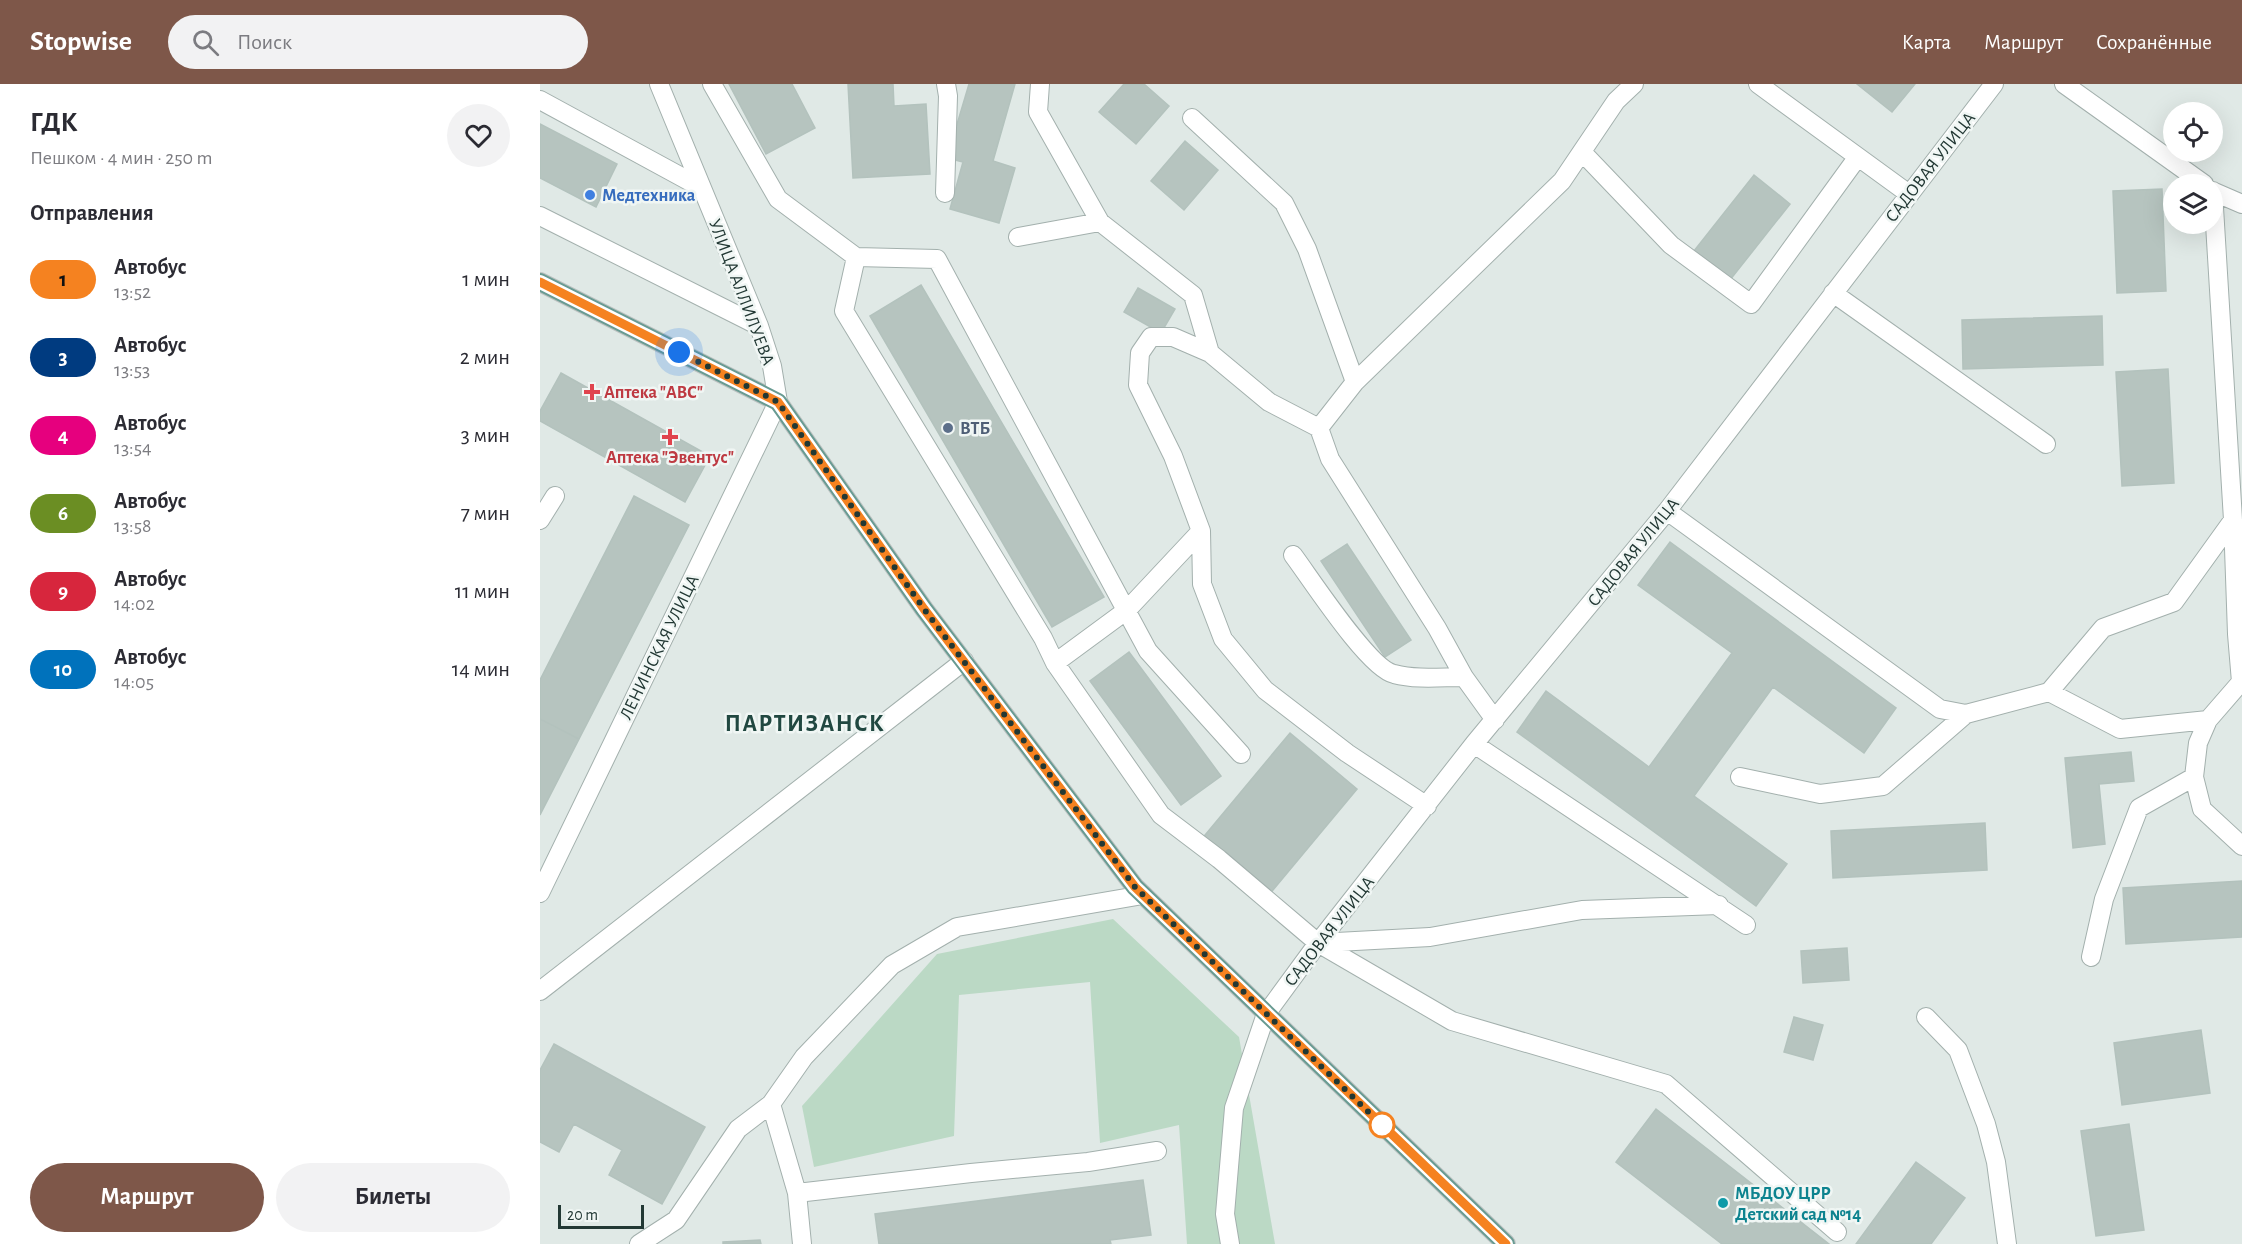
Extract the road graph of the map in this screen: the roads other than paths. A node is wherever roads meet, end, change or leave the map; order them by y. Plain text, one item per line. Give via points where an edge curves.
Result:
1 (659, 84) edge
2 (712, 84) edge
3 (946, 84) edge
4 (1040, 84) edge
5 (1634, 84) edge
6 (1758, 84) edge
7 (1994, 84) edge
8 (2064, 84) edge
9 (540, 100) edge
10 (1192, 118) dead end
11 (1582, 152) junction
12 (1857, 158) junction
13 (2190, 174) edge
14 (700, 187) junction
15 (945, 193) dead end
16 (1909, 194) junction
17 (2223, 195) edge
18 (2242, 204) edge
19 (540, 216) edge
20 (1100, 222) junction
21 (2216, 234) edge
22 (1018, 237) dead end
23 (856, 257) junction
24 (540, 282) edge
25 (1833, 293) junction
26 (759, 326) junction
27 (1210, 353) junction
28 (1355, 382) junction
29 (778, 402) junction
30 (1319, 428) junction
31 (2046, 444) dead end
32 (555, 496) dead end
33 (1667, 512) junction
34 (540, 520) edge
35 (2234, 520) junction
36 (1201, 531) junction
37 (1293, 555) dead end
38 (1127, 610) junction
39 (964, 662) junction
40 (1055, 663) junction
41 (1464, 677) junction
42 (2242, 682) edge
43 (2049, 692) junction
44 (1966, 714) junction
45 (1495, 720) junction
46 (2208, 720) junction
47 (1474, 744) junction
48 (1241, 754) dead end
49 (1740, 777) dead end
50 (2194, 777) junction
51 (1427, 806) junction
52 (2242, 846) edge
53 (540, 893) edge
54 (1143, 895) junction
55 (1719, 904) junction
56 (1746, 925) dead end
57 (1318, 943) junction
58 (2091, 957) dead end
59 (540, 992) edge
60 (1266, 1014) junction
61 (1926, 1017) dead end
62 (771, 1104) junction
63 (1157, 1151) dead end
64 (797, 1193) junction
65 (1837, 1232) dead end
66 (639, 1244) edge
67 (802, 1244) edge
68 (1230, 1244) edge
69 (1506, 1244) edge
70 (2007, 1244) edge

1 - 14 street, УЛИЦА АЛЛИЛУЕВА
2 - 23 street via 778,199
3 - 15 street
4 - 20 street via 1038,112
5 - 11 street via 1616,101
6 - 12 street
7 - 16 street, САДОВАЯ УЛИЦА
8 - 13 street
9 - 14 street
10 - 28 street via 1284,203 1307,249
11 - 12 street via 1671,245 1751,304
11 - 28 street via 1562,181
12 - 16 street
14 - 26 street, УЛИЦА АЛЛИЛУЕВА
16 - 25 street, САДОВАЯ УЛИЦА
17 - 18 street
19 - 26 street
20 - 22 street
20 - 27 street via 1193,295
21 - 35 street
23 - 38 street via 937,259
23 - 40 street via 844,311
24 - 29 main road
25 - 31 street
25 - 33 street, САДОВАЯ УЛИЦА
26 - 29 street, УЛИЦА АЛЛИЛУЕВА
27 - 30 street via 1269,402
27 - 36 street via 1173,337 1151,337 1140,354 1138,385 1173,456
28 - 30 street
29 - 39 main road
29 - 53 street, ЛЕНИНСКАЯ УЛИЦА
30 - 41 street via 1330,459
32 - 34 street
33 - 44 street via 1940,709
33 - 45 street, САДОВАЯ УЛИЦА
35 - 42 street
35 - 43 street via 2174,602 2103,628
36 - 38 street
36 - 51 street via 1202,584 1223,639 1265,690 1347,753
37 - 41 street via 1368,656 1392,674
38 - 40 street
38 - 48 street via 1148,651
39 - 54 main road
39 - 59 street
40 - 57 street via 1161,815
41 - 45 street
42 - 46 street
43 - 44 street
43 - 46 street via 2120,729
44 - 49 street via 1883,786 1820,794
45 - 47 street, САДОВАЯ УЛИЦА
46 - 50 street via 2198,743
47 - 51 street, САДОВАЯ УЛИЦА
47 - 55 street
50 - 52 street via 2202,809
50 - 58 street via 2139,808 2104,899
51 - 57 street, САДОВАЯ УЛИЦА
54 - 60 main road
54 - 62 street via 957,927 892,965 804,1057
55 - 56 street
55 - 57 street via 1582,910 1430,937
57 - 60 street, САДОВАЯ УЛИЦА
57 - 65 street via 1452,1020 1666,1084
60 - 68 street, САДОВАЯ УЛИЦА via 1234,1108 1225,1214
60 - 69 main road
61 - 70 street via 1958,1050 1986,1124 1996,1162
62 - 64 street
62 - 66 street via 738,1129 676,1220
63 - 64 street
64 - 67 street

